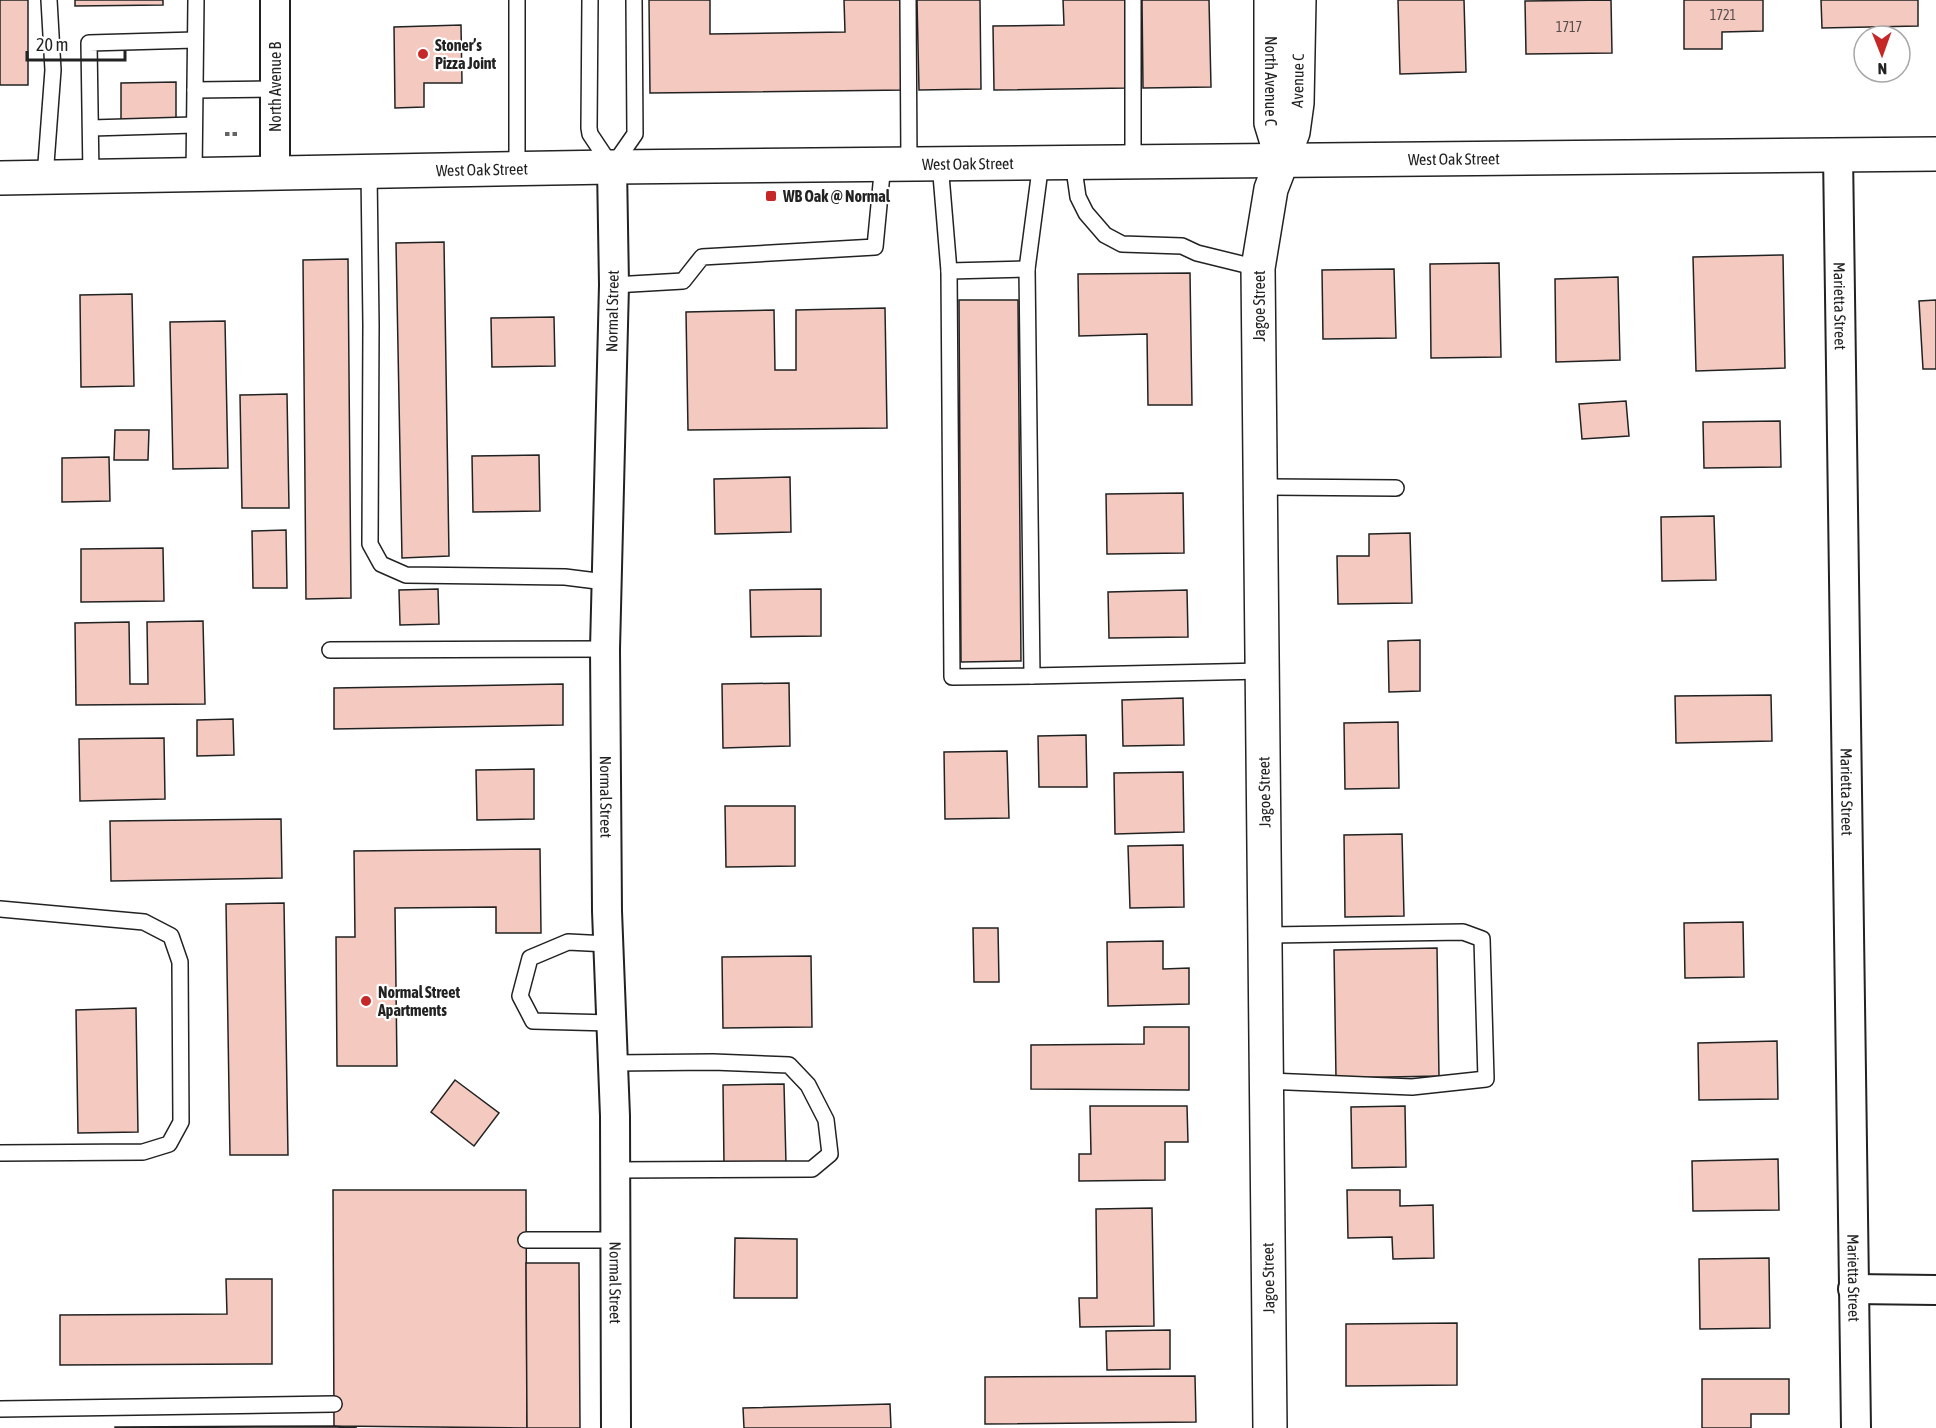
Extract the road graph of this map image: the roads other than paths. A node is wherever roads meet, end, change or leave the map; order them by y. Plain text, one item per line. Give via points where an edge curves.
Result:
1 (49, 0) edge
2 (196, 0) edge
3 (275, 0) edge
4 (517, 0) edge
5 (590, 0) edge
6 (634, 0) edge
7 (908, 0) edge
8 (1133, 0) edge
9 (1271, 0) edge
10 (1299, 0) edge
11 (195, 40) junction
12 (276, 89) junction
13 (195, 90) junction
14 (194, 125) junction
15 (91, 128) junction
16 (1838, 154) junction
17 (1936, 154) edge
18 (1282, 159) junction
19 (1133, 161) junction
20 (1057, 162) junction
21 (911, 163) junction
22 (612, 166) junction
23 (517, 169) junction
24 (369, 172) junction
25 (275, 174) junction
26 (91, 176) junction
27 (194, 176) junction
28 (45, 177) junction
29 (0, 178) edge
30 (1258, 268) junction
31 (1027, 270) junction
32 (950, 271) junction
33 (614, 285) junction
34 (1261, 488) junction
35 (1396, 488) dead end
36 (605, 582) junction
37 (604, 649) junction
38 (330, 650) dead end
39 (1263, 671) junction
40 (1032, 676) junction
41 (0, 909) edge
42 (1265, 935) junction
43 (608, 944) junction
44 (611, 1023) junction
45 (613, 1063) junction
46 (1267, 1081) junction
47 (0, 1152) edge
48 (615, 1170) junction
49 (526, 1240) dead end
50 (615, 1240) junction
51 (1853, 1289) junction
52 (1936, 1290) edge
53 (334, 1404) dead end
54 (0, 1408) edge
55 (616, 1428) edge
56 (1270, 1428) edge
57 (1856, 1428) edge

1 - 28 lane via 53,70
2 - 11 lane
3 - 12 street, North Avenue B
4 - 23 lane
5 - 22 lane via 589,128
6 - 22 lane via 635,134
7 - 21 lane
8 - 19 lane
9 - 18 main road, North Avenue C via 1271,123
10 - 18 main road, Avenue C via 1297,103 1293,132
11 - 13 lane
11 - 15 lane via 89,43
12 - 13 lane
12 - 25 street, North Avenue B
13 - 14 lane
14 - 15 lane
14 - 27 lane
15 - 26 lane
16 - 17 main road, West Oak Street
16 - 18 main road, West Oak Street
16 - 51 street, Marietta Street
18 - 19 main road, West Oak Street
18 - 30 main road, Jagoe Street via 1271,189
19 - 20 main road, West Oak Street
20 - 21 main road, West Oak Street
20 - 30 lane via 1086,213 1105,235 1122,243 1182,246
20 - 31 lane
21 - 22 main road, West Oak Street
21 - 32 lane
21 - 33 lane via 875,247 702,257 683,281
22 - 23 main road, West Oak Street
22 - 33 street, Normal Street
23 - 24 main road, West Oak Street
24 - 25 main road, West Oak Street
24 - 36 lane via 370,544 381,564 406,575 565,577
25 - 27 main road, West Oak Street
26 - 27 main road, West Oak Street
26 - 28 main road, West Oak Street
28 - 29 main road, West Oak Street
30 - 34 main road, Jagoe Street
31 - 32 lane
31 - 40 lane
32 - 40 lane via 952,677
33 - 36 street, Normal Street
34 - 35 lane
34 - 39 main road, Jagoe Street
36 - 37 street, Normal Street
37 - 38 lane
37 - 43 street, Normal Street
39 - 40 lane
39 - 42 main road, Jagoe Street
41 - 47 lane via 144,922 171,936 180,962 181,1088 181,1122 169,1143 143,1152
42 - 46 main road, Jagoe Street
42 - 46 lane via 1463,932 1482,939 1486,1079 1412,1087
43 - 44 street, Normal Street
43 - 44 lane via 568,942 530,958 520,996 532,1021
44 - 45 street, Normal Street
45 - 48 street, Normal Street
45 - 48 lane via 789,1065 808,1085 826,1120 830,1154 812,1169
46 - 56 main road, Jagoe Street
48 - 50 street, Normal Street
49 - 50 lane
50 - 55 street, Normal Street
51 - 52 street
51 - 57 street, Marietta Street
53 - 54 lane

